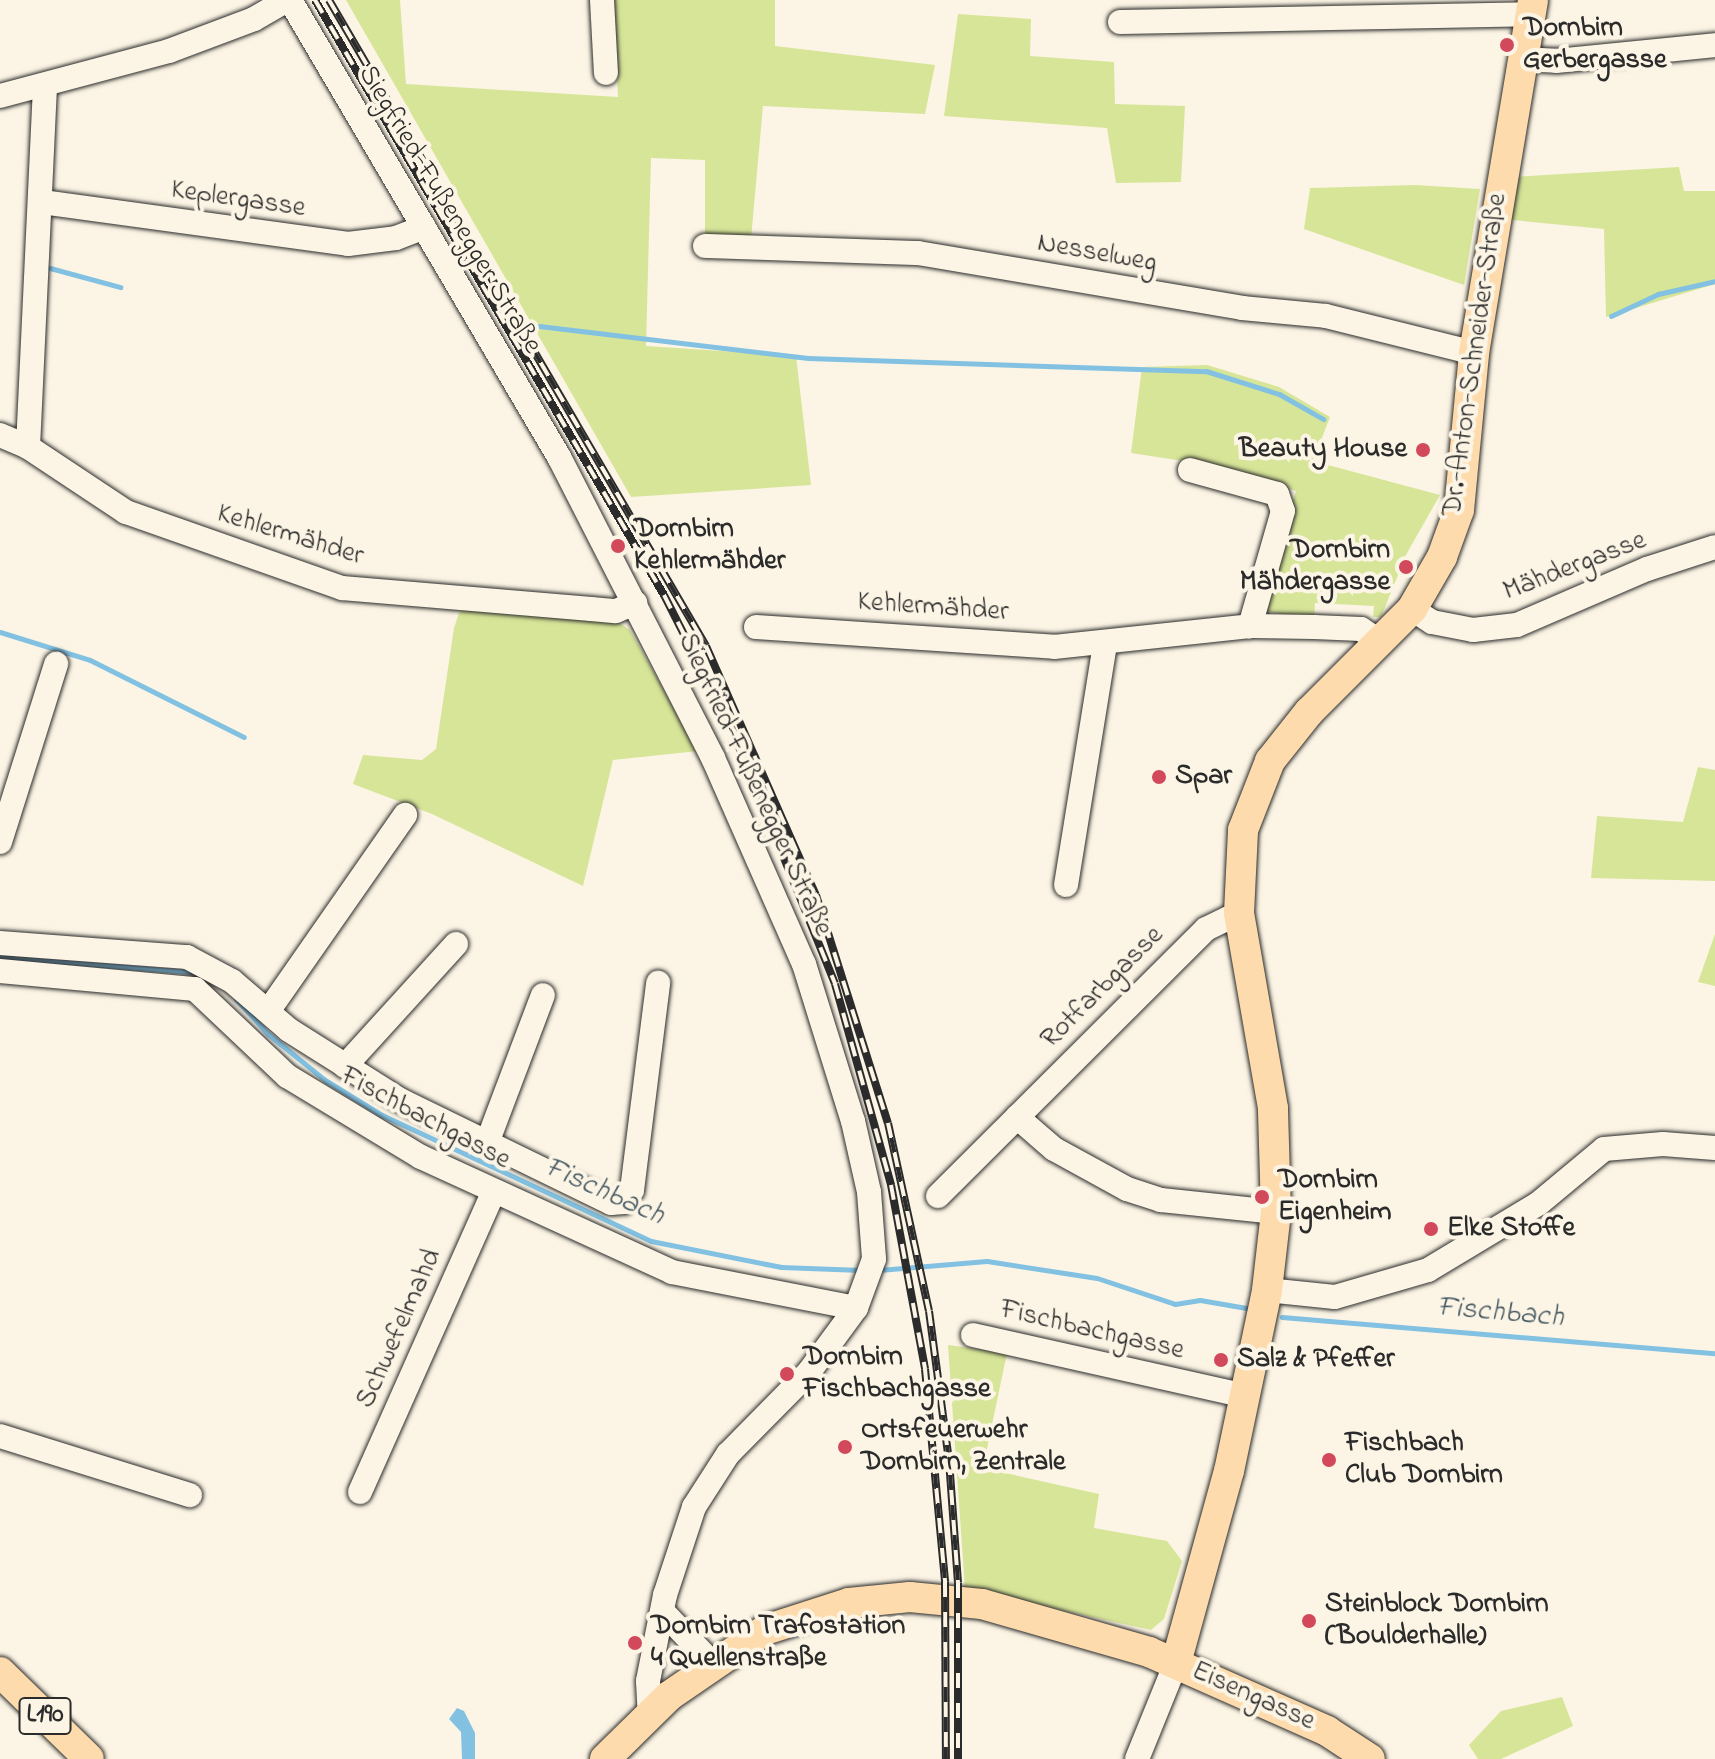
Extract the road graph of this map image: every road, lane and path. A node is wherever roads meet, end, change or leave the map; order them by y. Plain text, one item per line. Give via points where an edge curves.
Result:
1 (288, 0) edge
2 (602, 0) edge
3 (1531, 7) edge
4 (1241, 9) edge
5 (1120, 22) dead end
6 (1715, 45) edge
7 (1521, 59) junction
8 (606, 73) dead end
9 (45, 86) junction
10 (0, 96) edge
11 (42, 202) junction
12 (424, 227) junction
13 (705, 246) dead end
14 (1474, 353) junction
15 (0, 435) edge
16 (28, 447) junction
17 (1190, 470) dead end
18 (1715, 547) edge
19 (635, 603) junction
20 (1412, 609) junction
21 (1250, 626) junction
22 (756, 627) dead end
23 (1105, 643) junction
24 (1382, 643) junction
25 (56, 664) dead end
26 (405, 815) dead end
27 (0, 842) edge
28 (1066, 885) dead end
29 (1239, 913) junction
30 (0, 943) edge
31 (456, 944) dead end
32 (0, 971) edge
33 (658, 983) dead end
34 (543, 995) dead end
35 (269, 1010) junction
36 (298, 1061) junction
37 (345, 1066) junction
38 (1017, 1117) junction
39 (487, 1143) junction
40 (1715, 1148) edge
41 (494, 1191) junction
42 (938, 1196) dead end
43 (1276, 1212) junction
44 (1267, 1290) junction
45 (856, 1308) junction
46 (973, 1335) dead end
47 (1245, 1396) junction
48 (0, 1436) edge
49 (360, 1492) dead end
50 (190, 1495) dead end
51 (664, 1613) junction
52 (656, 1655) junction
53 (711, 1662) junction
54 (1176, 1663) junction
55 (0, 1672) edge
56 (682, 1686) junction
57 (650, 1714) junction
58 (89, 1759) edge
59 (605, 1759) edge
60 (1137, 1759) edge
61 (1370, 1759) edge

1 - 9 street via 205,38
1 - 12 street, Siegfried-Fußenegger Straße
2 - 8 street
3 - 4 street
3 - 7 main road, Dr.-Anton-Schneider-Straße
4 - 5 street
6 - 7 street via 1556,61
7 - 14 main road, Dr.-Anton-Schneider-Straße
9 - 10 street
9 - 11 street
11 - 12 street, Keplergasse via 348,244 396,238
11 - 16 street
12 - 19 street, Siegfried-Fußenegger Straße via 559,457
13 - 14 street, Nesselweg via 918,253 1242,308 1326,316
14 - 20 main road, Dr.-Anton-Schneider-Straße via 1459,510 1442,557
15 - 16 street, Kehlermähder
16 - 19 street, Kehlermähder via 126,512 342,588 616,611
17 - 21 street via 1277,494 1283,511
18 - 20 street, Mähdergasse via 1647,569 1517,625 1473,630 1432,622
19 - 45 street, Siegfried-Fußenegger Straße via 713,758 804,964 857,1135 875,1230 871,1269
20 - 24 main road, Dr.-Anton-Schneider-Straße
21 - 23 street, Kehlermähder
21 - 24 street, Kehlermähder via 1361,629
22 - 23 street, Kehlermähder via 1039,646
23 - 28 street
24 - 29 main road, Dr.-Anton-Schneider-Straße via 1309,712 1259,781 1239,853
25 - 27 street
26 - 35 street
29 - 38 street, Rotfarbgasse via 1206,929
29 - 43 main road, Dr.-Anton-Schneider-Straße via 1273,1108
30 - 35 street, Fischbachgasse via 187,957 232,981
31 - 37 street, Fischbachgasse
32 - 36 street, Fischbachgasse via 195,989
33 - 39 street, Fischbachgasse via 632,1190 624,1202 611,1203
34 - 39 street, Fischbachgasse
35 - 36 street, Fischbachgasse
36 - 37 street, Fischbachgasse
36 - 41 street, Fischbachgasse via 350,1119
37 - 39 street, Fischbachgasse
38 - 42 street, Rotfarbgasse
38 - 43 street via 1054,1149 1127,1189 1161,1200
40 - 44 street via 1663,1144 1604,1149 1538,1204 1428,1270 1335,1297
41 - 45 street, Fischbachgasse via 672,1272
41 - 49 street, Schwefelmahd
43 - 44 main road, Dr.-Anton-Schneider-Straße
44 - 47 main road, Dr.-Anton-Schneider-Straße
45 - 51 street, Siegfried-Fußenegger Straße via 833,1345 712,1475 678,1546
46 - 47 street, Fischbachgasse
47 - 54 main road, Dr.-Anton-Schneider-Straße
48 - 50 street
51 - 52 street, Siegfried-Fußenegger Straße
51 - 53 street
52 - 56 street
52 - 57 street, Siegfried-Fußenegger Straße via 648,1681
53 - 54 main road, Eisengasse via 765,1630 818,1610 910,1597 1018,1613
53 - 56 main road, Eisengasse
54 - 60 street, Dr.-Anton-Schneider-Straße
54 - 61 main road, Eisengasse via 1327,1731
55 - 58 main road, L190
56 - 57 main road, Eisengasse
57 - 59 main road, Eisengasse

